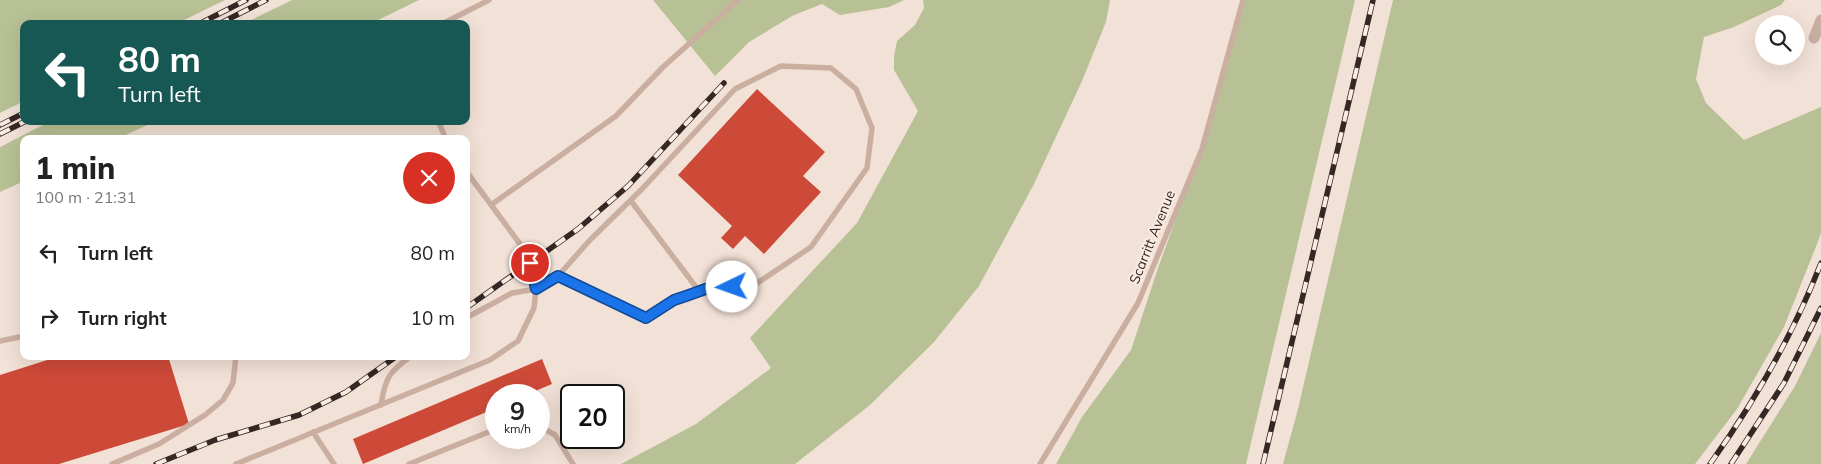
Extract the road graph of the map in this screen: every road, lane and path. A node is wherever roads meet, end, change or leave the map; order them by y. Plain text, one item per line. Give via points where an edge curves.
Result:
1 (489, 0) edge
2 (738, 0) edge
3 (1243, 0) edge
4 (450, 20) edge
5 (1821, 20) edge
6 (1814, 38) dead end
7 (470, 176) edge
8 (630, 200) junction
9 (491, 205) junction
10 (558, 276) junction
11 (536, 289) junction
12 (698, 291) junction
13 (470, 316) edge
14 (20, 337) edge
15 (0, 341) edge
16 (236, 360) edge
17 (405, 360) edge
18 (381, 405) junction
19 (313, 432) junction
20 (550, 432) edge
21 (485, 433) edge
22 (112, 464) edge
23 (236, 464) edge
24 (334, 464) edge
25 (409, 464) edge
26 (573, 464) edge
27 (1040, 464) edge

1 - 4 lane
2 - 9 lane via 663,67 616,116
3 - 27 lane, Scarritt Avenue via 1202,149 1138,303
5 - 6 street
7 - 9 lane
8 - 10 lane
8 - 12 lane
8 - 12 lane via 735,89 781,66 831,68 856,89 872,128 867,168 811,248 750,288 714,286
9 - 11 lane via 520,244 530,263
10 - 11 lane
10 - 12 lane via 646,318 674,300
11 - 13 lane via 512,293
11 - 18 lane via 534,308 518,341 490,360
14 - 15 lane
16 - 22 lane via 233,383 223,400 159,444
17 - 18 lane via 394,368 384,385
18 - 19 lane
19 - 23 lane
19 - 24 lane
20 - 26 lane
21 - 25 lane

